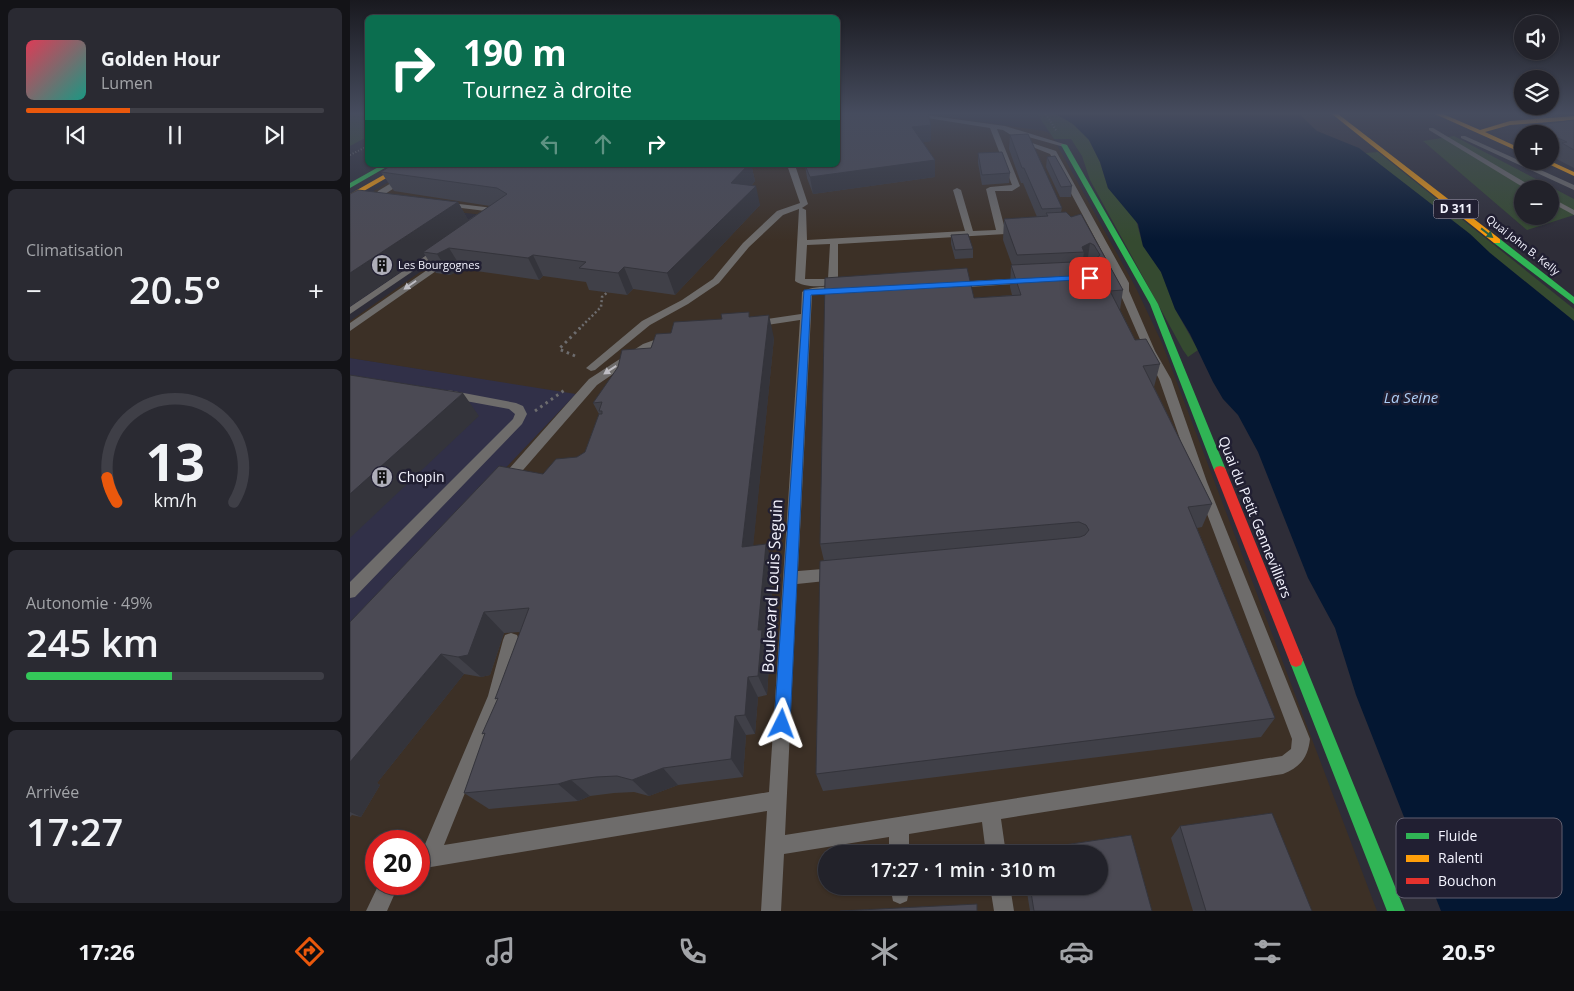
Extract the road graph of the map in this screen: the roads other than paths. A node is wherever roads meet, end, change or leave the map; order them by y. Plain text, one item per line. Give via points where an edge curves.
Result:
1 (1007, 157) edge
2 (1055, 157) edge
3 (1071, 157) edge
4 (1390, 157) edge
5 (1478, 157) edge
6 (1505, 157) edge
7 (384, 167) edge
8 (403, 167) edge
9 (423, 167) edge
10 (792, 167) edge
11 (1559, 167) edge
12 (1574, 174) edge
13 (1517, 180) edge
14 (1574, 182) edge
15 (1564, 184) junction
16 (350, 186) edge
17 (1574, 188) edge
18 (957, 190) dead end
19 (401, 199) edge
20 (352, 202) edge
21 (440, 204) edge
22 (1559, 205) edge
23 (802, 210) dead end
24 (1574, 214) edge
25 (500, 223) edge
26 (1030, 230) edge
27 (1001, 232) junction
28 (970, 234) junction
29 (834, 241) junction
30 (803, 242) junction
31 (446, 246) edge
32 (454, 255) edge
33 (1032, 281) edge
34 (944, 285) edge
35 (846, 290) edge
36 (1574, 301) edge
37 (350, 311) edge
38 (806, 316) junction
39 (743, 325) edge
40 (350, 328) edge
41 (678, 335) edge
42 (591, 368) dead end
43 (437, 392) edge
44 (498, 490) edge
45 (849, 572) edge
46 (790, 578) junction
47 (350, 592) edge
48 (512, 640) dead end
49 (777, 800) junction
50 (990, 812) junction
51 (899, 826) junction
52 (430, 844) edge
53 (899, 845) edge
54 (995, 845) edge
55 (774, 846) junction
56 (430, 857) edge
57 (384, 895) edge
58 (1001, 895) edge
59 (376, 911) edge
60 (771, 911) edge
61 (1004, 911) edge
62 (1396, 911) edge

1 - 27 lane via 1016,186 1012,189 990,189
2 - 50 lane via 1124,283 1124,291 1165,379 1201,482 1301,740 1301,751 1296,759 1283,765
3 - 62 main road, Quai du Petit Gennevilliers via 1154,304
4 -> 36 main road, Quai John B. Kelly / D 311
5 - 13 lane
6 - 15 lane
7 - 16 main road
8 - 20 main road
9 - 19 lane via 381,193 386,198
10 - 42 lane via 804,204 780,213 716,280 685,302 646,323
11 - 12 main road
14 - 15 lane
15 - 17 lane
18 - 28 lane
21 - 25 lane via 511,214
22 - 24 lane
23 - 30 lane
26 - 27 lane
27 - 28 lane
28 - 29 lane
29 - 30 lane
29 - 30 lane via 833,281 810,283 800,281
31 - 37 lane
32 -> 40 lane
33 - 34 lane
35 - 38 lane, Boulevard Louis Seguin via 807,292
38 - 39 lane
38 - 46 lane, Boulevard Louis Seguin
41 -> 44 lane via 647,346 593,382
43 - 47 lane via 504,404 519,409 521,414 510,431
45 - 46 lane
46 - 49 lane, Boulevard Louis Seguin
48 - 52 lane via 496,696
49 - 55 lane, Boulevard Louis Seguin
49 - 56 lane
50 - 51 lane
50 - 54 lane
51 - 53 lane
51 - 55 lane
55 - 60 lane, Boulevard Louis Seguin
57 - 59 lane
58 - 61 lane

